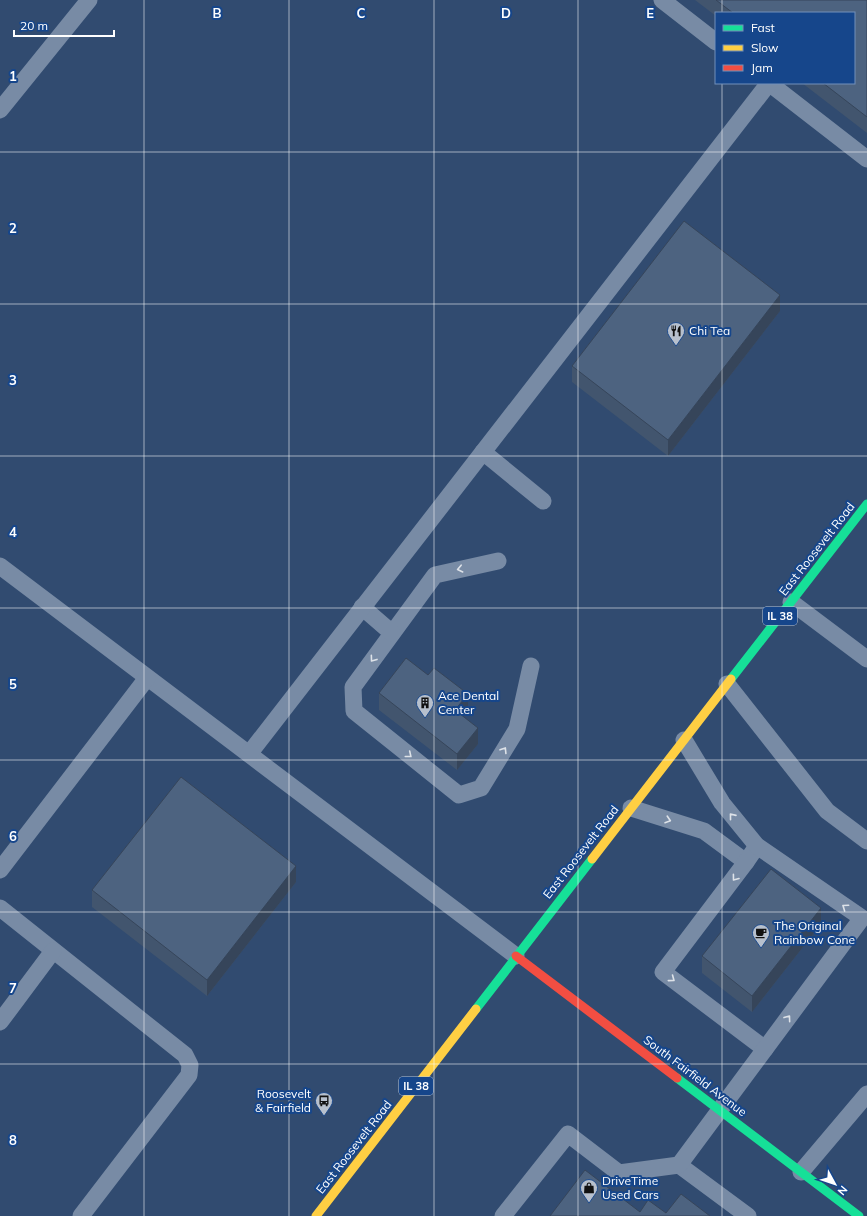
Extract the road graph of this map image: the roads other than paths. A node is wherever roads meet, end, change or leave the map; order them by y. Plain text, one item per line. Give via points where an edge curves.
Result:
1 (88, 0) edge
2 (662, 0) edge
3 (715, 41) edge
4 (768, 84) edge
5 (770, 84) edge
6 (0, 110) edge
7 (867, 159) edge
8 (483, 452) junction
9 (543, 501) dead end
10 (867, 504) edge
11 (498, 561) dead end
12 (0, 566) edge
13 (791, 602) junction
14 (362, 607) junction
15 (392, 633) junction
16 (867, 659) edge
17 (531, 666) dead end
18 (147, 678) junction
19 (727, 684) junction
20 (684, 740) junction
21 (249, 754) junction
22 (631, 808) junction
23 (867, 841) edge
24 (757, 846) junction
25 (746, 862) junction
26 (0, 870) edge
27 (0, 908) edge
28 (53, 951) junction
29 (516, 956) junction
30 (0, 1022) edge
31 (765, 1049) junction
32 (867, 1094) edge
33 (719, 1110) junction
34 (679, 1165) junction
35 (801, 1172) junction
36 (81, 1216) edge
37 (316, 1216) edge
38 (502, 1216) edge
39 (748, 1216) edge
40 (859, 1216) edge

1 - 6 lane
2 - 3 lane
4 - 8 lane
5 - 7 lane
8 - 9 lane
8 - 14 lane
10 - 13 main road, East Roosevelt Road / IL 38
11 -> 15 lane via 435,575
12 - 18 lane
13 - 16 lane
13 - 19 main road, East Roosevelt Road / IL 38
14 - 15 lane
14 - 21 lane
15 -> 17 lane via 353,687 354,711 459,795 481,788 516,729
18 - 21 lane
18 - 26 lane
19 - 20 main road, East Roosevelt Road / IL 38
19 - 23 lane via 827,811
20 - 22 main road, East Roosevelt Road / IL 38
24 -> 20 lane via 722,804
21 - 29 lane
22 -> 25 lane via 704,831
22 - 29 main road, East Roosevelt Road / IL 38
24 - 25 lane
31 -> 24 lane via 862,918
25 -> 31 lane via 663,972
27 - 28 lane
28 - 30 lane
28 - 36 lane via 184,1055 190,1065 189,1075
29 - 33 main road, South Fairfield Avenue
29 - 37 main road, East Roosevelt Road / IL 38
31 - 33 lane
32 - 35 lane
33 - 34 lane
33 - 35 main road, South Fairfield Avenue
34 - 38 lane via 619,1173 568,1134
34 - 39 lane
35 - 40 main road, South Fairfield Avenue

